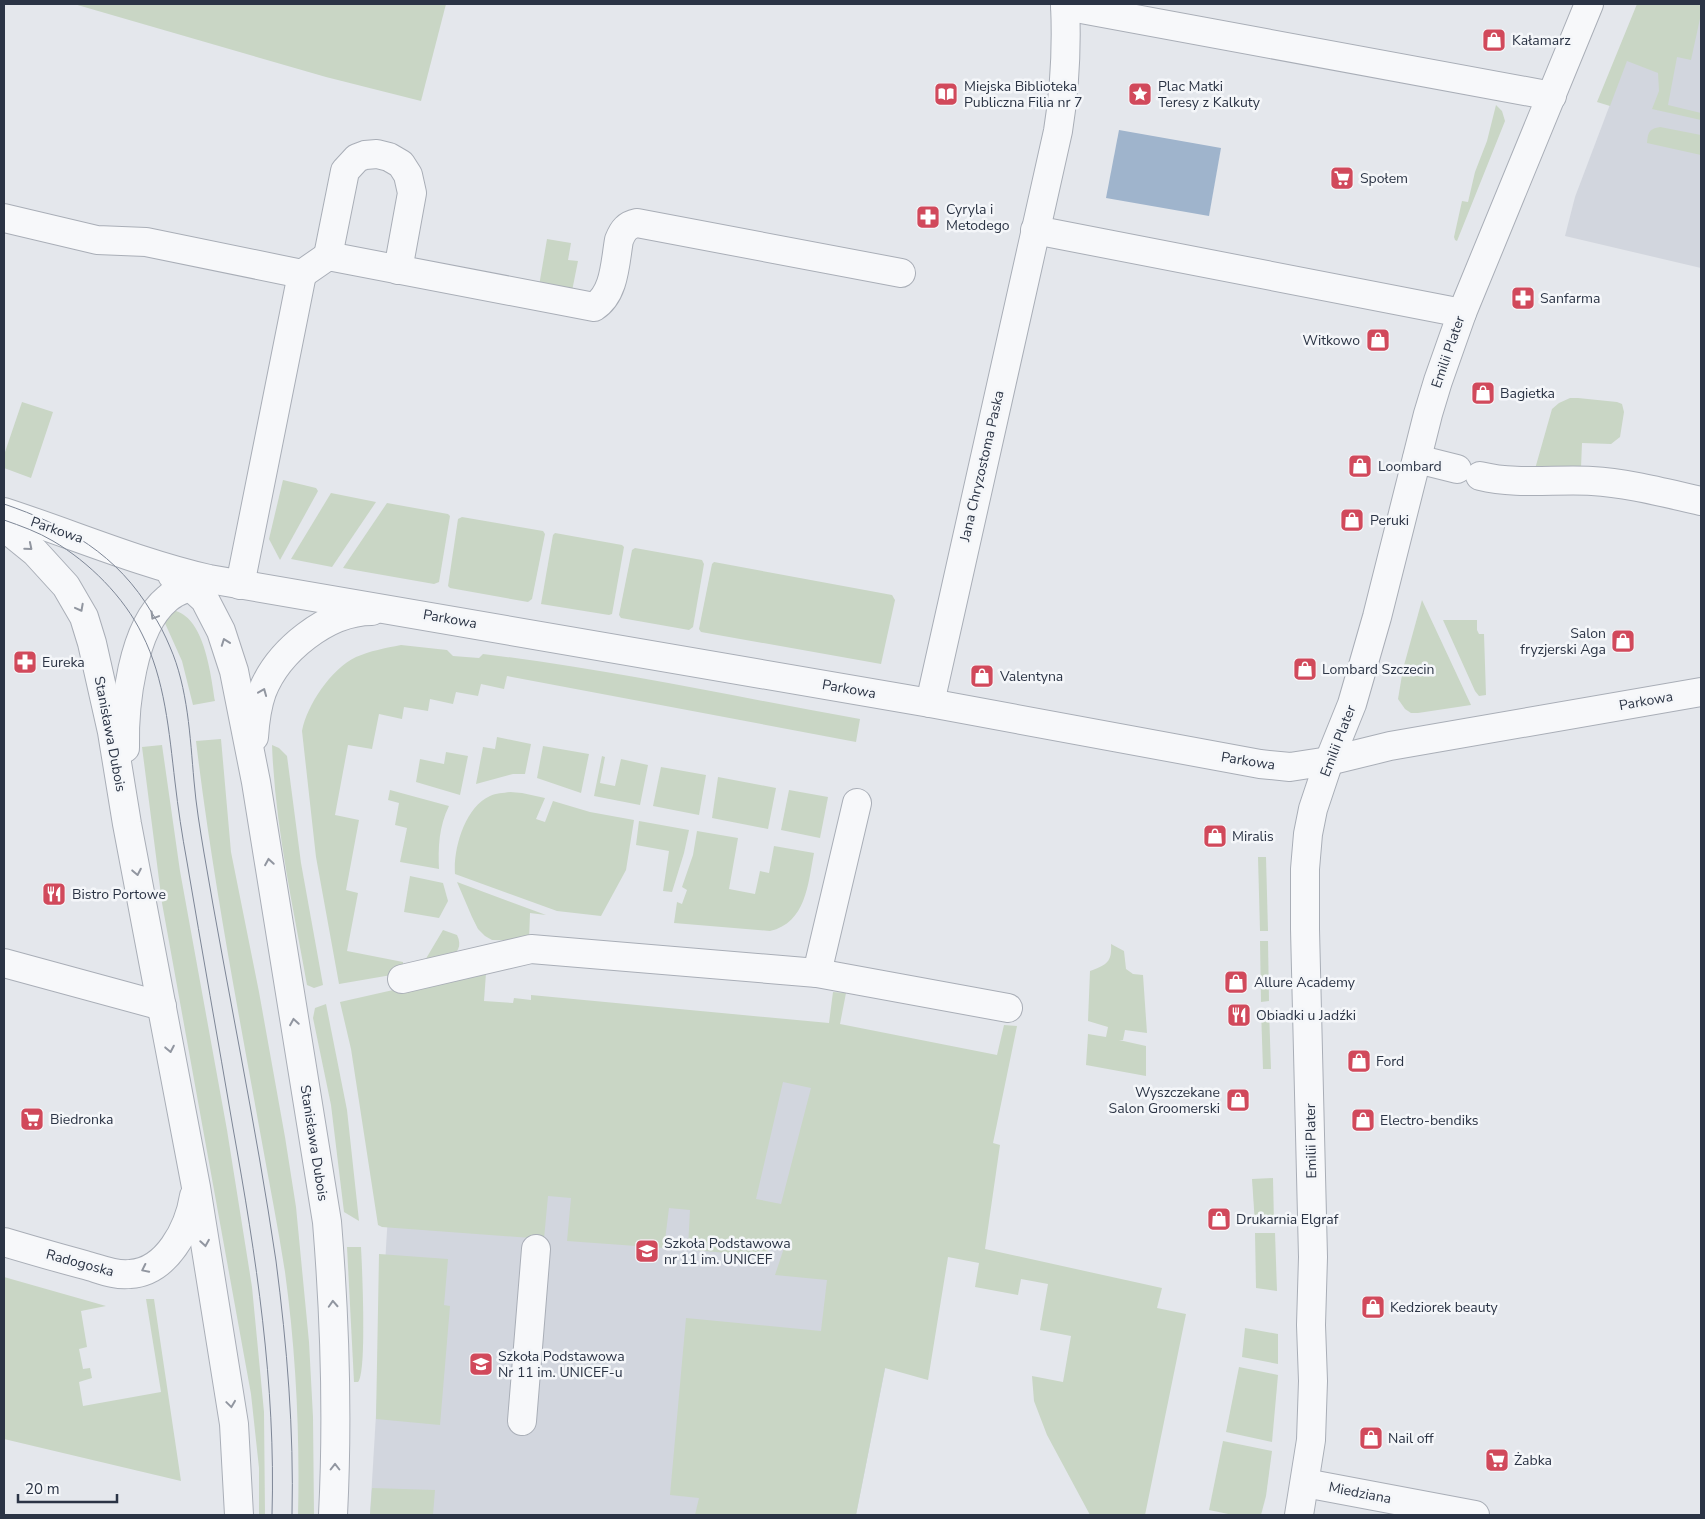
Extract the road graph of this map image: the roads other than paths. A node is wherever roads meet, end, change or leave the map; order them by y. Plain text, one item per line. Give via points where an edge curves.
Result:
1 (1589, 4) edge
2 (1065, 5) edge
3 (1552, 96) junction
4 (4, 218) edge
5 (1035, 230) junction
6 (328, 256) junction
7 (398, 270) junction
8 (901, 273) dead end
9 (302, 274) junction
10 (1462, 313) junction
11 (1417, 459) junction
12 (1701, 501) edge
13 (4, 512) edge
14 (4, 527) edge
15 (141, 561) junction
16 (240, 584) junction
17 (191, 586) junction
18 (398, 610) junction
19 (1701, 692) edge
20 (930, 703) junction
21 (1329, 761) junction
22 (255, 774) junction
23 (858, 803) dead end
24 (128, 824) junction
25 (4, 964) edge
26 (817, 973) junction
27 (402, 979) dead end
28 (162, 1006) junction
29 (1008, 1008) dead end
30 (196, 1187) junction
31 (4, 1242) edge
32 (536, 1249) dead end
33 (522, 1422) dead end
34 (1305, 1483) junction
35 (239, 1515) edge
36 (334, 1515) edge
37 (1299, 1515) edge
38 (1475, 1515) edge

1 - 3 street, Emilii Plater
2 - 3 street
2 - 5 street via 1063,105
3 - 10 street, Emilii Plater
4 - 9 street via 97,240 146,242
5 - 10 street
5 - 20 street, Jana Chryzostoma Paska
6 - 7 street
6 - 7 street via 345,171 357,158 377,154 401,164 408,175 412,193
6 - 9 street
7 - 8 street via 594,307 603,302 609,292 622,232 637,223
9 - 16 street
10 - 11 street, Emilii Plater via 1438,381
11 - 12 street via 1495,480 1592,481
11 - 21 street, Emilii Plater via 1366,657 1352,704
13 - 15 street, Parkowa
14 -> 24 street, Stanisława Dubois via 51,569 66,586 84,617 112,732
15 - 16 street, Parkowa
15 - 17 street, Stanisława Dubois
16 - 17 street, Stanisława Dubois
16 - 18 street, Parkowa
22 -> 17 street, Stanisława Dubois via 228,648 205,600
17 -> 24 street, Stanisława Dubois via 168,598 158,609 135,660 127,697 125,730
18 - 20 street, Parkowa
22 -> 18 street, Stanisława Dubois via 254,736 258,706 268,681 295,645 322,625 350,614
19 - 21 street, Parkowa via 1390,746
20 - 21 street, Parkowa via 1260,764 1290,767
21 - 34 street, Emilii Plater via 1313,809 1305,869 1313,1257 1312,1412
36 -> 22 street, Stanisława Dubois via 336,1379 327,1222
23 - 26 street
24 -> 28 street, Stanisława Dubois
25 - 28 street
26 - 27 street via 531,949
26 - 29 street
28 -> 30 street, Stanisława Dubois
30 -> 31 street, Radogoska via 182,1235 170,1251 141,1272 125,1275
30 -> 35 street, Stanisława Dubois via 234,1424
32 - 33 street
34 - 37 street, Emilii Plater
34 - 38 street, Miedziana

